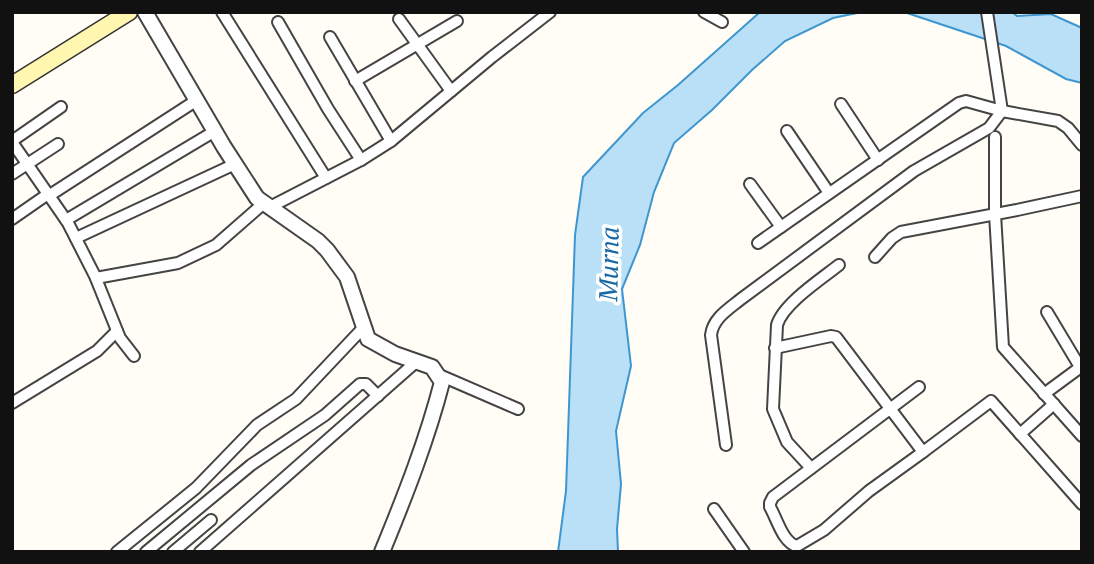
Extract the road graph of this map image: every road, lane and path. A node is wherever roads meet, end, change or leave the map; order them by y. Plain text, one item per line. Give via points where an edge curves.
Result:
1 (129, 12) edge
2 (145, 12) edge
3 (222, 12) edge
4 (550, 12) edge
5 (704, 12) edge
6 (987, 12) edge
7 (399, 19) dead end
8 (457, 21) dead end
9 (278, 22) dead end
10 (722, 22) dead end
11 (330, 37) dead end
12 (418, 44) junction
13 (355, 81) junction
14 (12, 85) edge
15 (451, 91) junction
16 (197, 100) junction
17 (841, 104) dead end
18 (61, 107) dead end
19 (1002, 111) junction
20 (1082, 124) edge
21 (1068, 128) junction
22 (215, 131) junction
23 (787, 131) dead end
24 (995, 137) dead end
25 (12, 141) edge
26 (391, 141) junction
27 (58, 144) dead end
28 (1082, 145) edge
29 (361, 160) junction
30 (878, 160) junction
31 (28, 164) junction
32 (235, 164) junction
33 (12, 174) edge
34 (326, 178) junction
35 (750, 184) dead end
36 (829, 193) junction
37 (49, 194) junction
38 (1082, 196) edge
39 (267, 205) junction
40 (995, 214) junction
41 (12, 219) edge
42 (66, 220) junction
43 (781, 227) junction
44 (76, 238) junction
45 (758, 243) dead end
46 (875, 257) dead end
47 (839, 265) dead end
48 (96, 278) junction
49 (1047, 312) dead end
50 (364, 327) junction
51 (117, 331) junction
52 (775, 348) junction
53 (134, 356) dead end
54 (416, 362) junction
55 (1081, 367) edge
56 (436, 373) junction
57 (919, 387) dead end
58 (1044, 394) junction
59 (378, 396) junction
60 (12, 403) edge
61 (1054, 404) junction
62 (890, 408) junction
63 (518, 409) dead end
64 (1020, 434) junction
65 (1082, 436) edge
66 (726, 445) dead end
67 (923, 452) junction
68 (811, 468) junction
69 (1082, 504) edge
70 (714, 509) dead end
71 (211, 520) dead end
72 (169, 533) junction
73 (176, 549) edge
74 (117, 552) edge
75 (146, 552) edge
76 (200, 552) edge
77 (382, 552) edge
78 (744, 552) edge

1 - 14 main road
2 - 16 street
3 - 34 street
4 - 15 street
5 - 10 street
6 - 19 street
7 - 12 street
8 - 12 street
9 - 29 street
11 - 13 street
12 - 13 street
12 - 15 street
13 - 26 street
15 - 26 street
16 - 22 street
16 - 37 street
17 - 30 street
18 - 25 street
19 - 21 street via 1058,121
19 - 30 street via 959,103
19 - 66 street via 989,128 914,171 715,322 711,335
20 - 21 street
21 - 28 street
22 - 32 street
22 - 42 street
23 - 36 street
24 - 40 street
25 - 31 street
26 - 29 street
27 - 31 street
29 - 34 street
30 - 36 street
31 - 33 street
31 - 37 street
32 - 39 street via 257,198
32 - 44 street
34 - 39 street
35 - 43 street
36 - 43 street
37 - 41 street
37 - 42 street
38 - 40 street
39 - 48 street via 216,245 178,263
39 - 50 street via 323,245 347,277
40 - 46 street via 901,232
40 - 58 street via 1003,347
42 - 44 street
43 - 45 street
44 - 48 street
47 - 52 street via 782,313 776,324
48 - 51 street
49 - 55 street
50 - 54 street via 368,339
50 - 74 street via 296,399 257,425 192,491
51 - 53 street
51 - 60 street via 97,351
52 - 62 street via 836,337
52 - 68 street via 774,416 787,442
54 - 56 street
54 - 59 street
55 - 58 street
56 - 63 street
56 - 77 street via 442,382 433,415
57 - 62 street
58 - 61 street
59 - 72 street via 360,384
59 - 76 street
61 - 64 street
61 - 65 street
62 - 67 street
62 - 68 street
64 - 67 street via 991,401
64 - 69 street
67 - 68 street via 824,530 794,546 770,503
70 - 78 street
71 - 73 street
72 - 73 street
72 - 75 street

